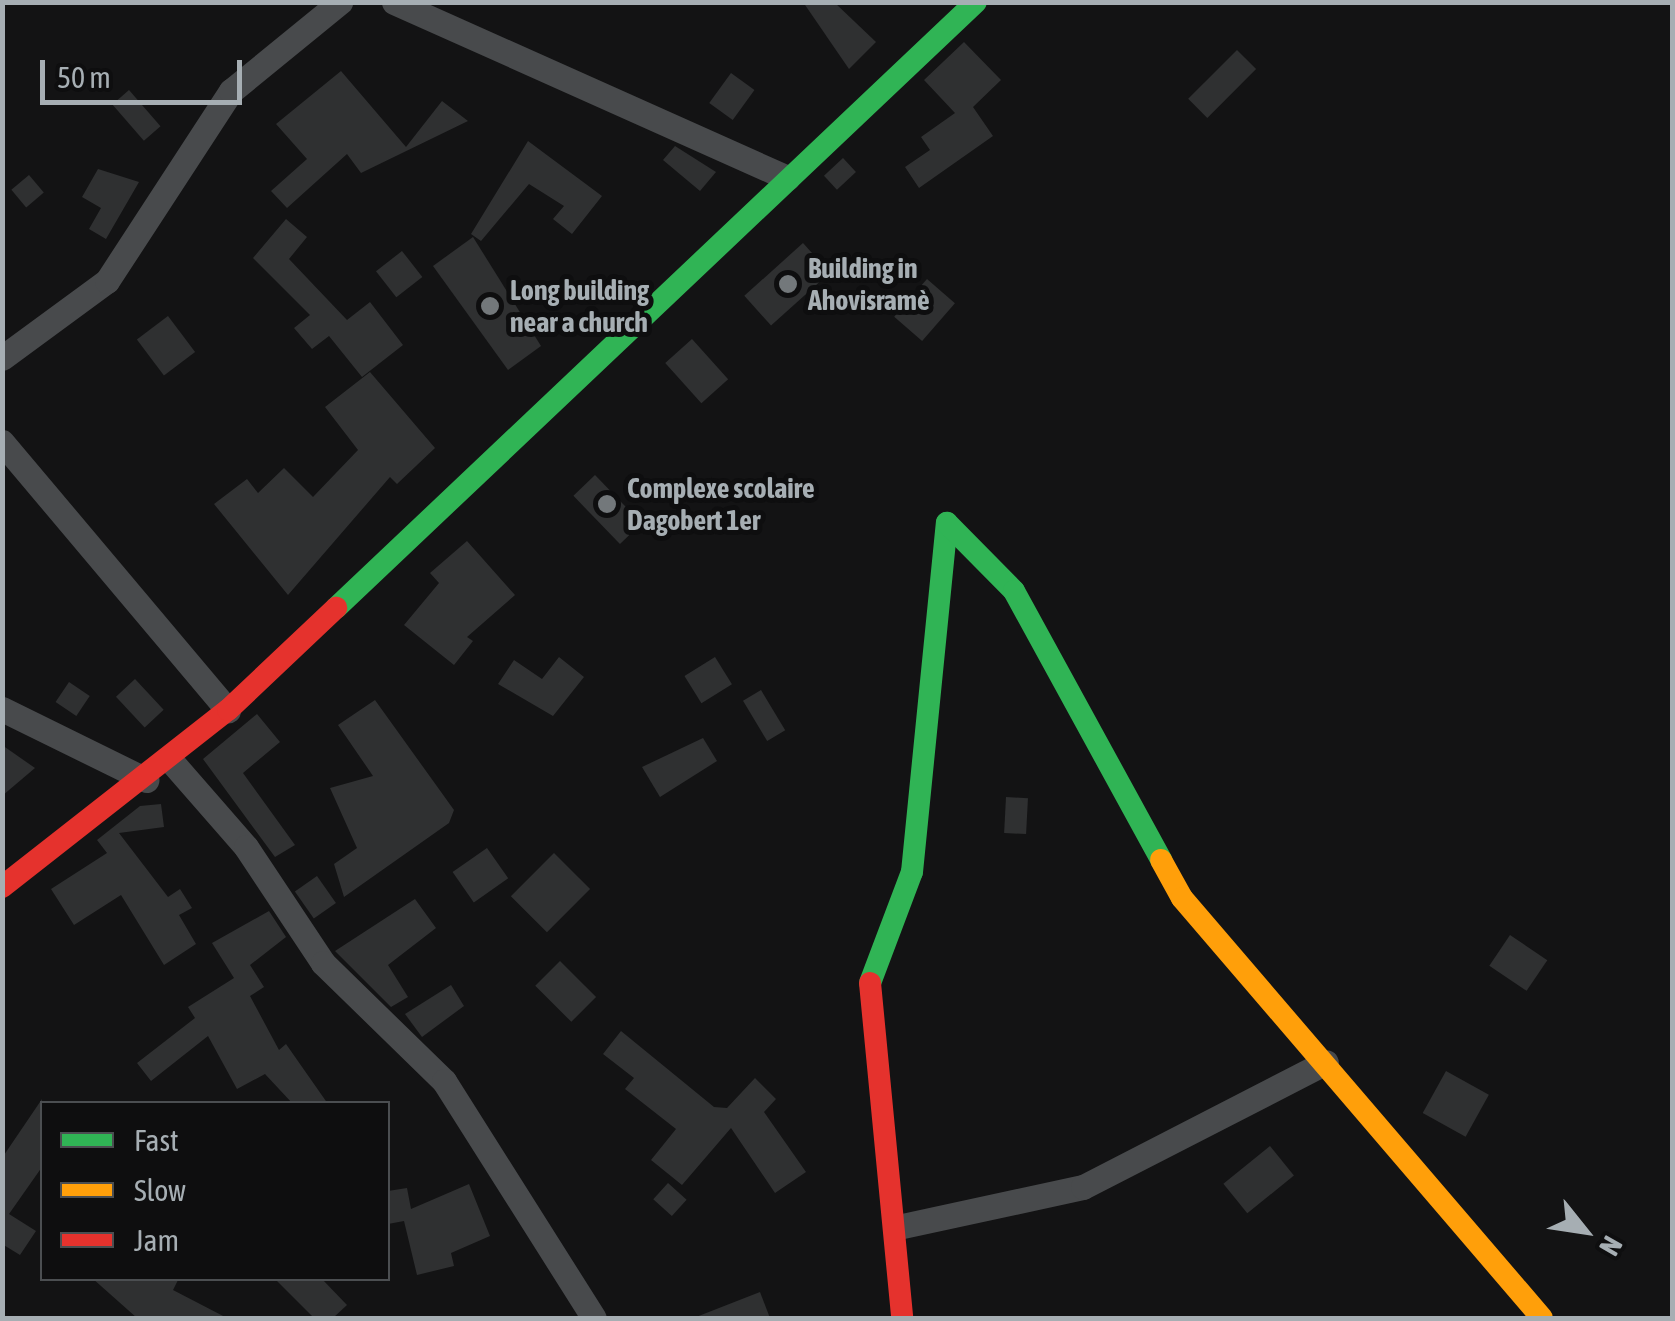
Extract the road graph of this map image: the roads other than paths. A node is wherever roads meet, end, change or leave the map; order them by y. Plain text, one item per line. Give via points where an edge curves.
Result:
1 (340, 2) edge
2 (394, 2) edge
3 (976, 2) edge
4 (787, 178) junction
5 (2, 358) edge
6 (2, 442) edge
7 (2, 709) edge
8 (228, 710) junction
9 (171, 761) junction
10 (146, 780) junction
11 (2, 886) edge
12 (1326, 1062) junction
13 (898, 1227) junction
14 (594, 1318) edge
15 (902, 1318) edge
16 (1542, 1318) edge

1 - 5 street via 231,91 107,281
2 - 4 street
3 - 4 street
4 - 8 street
6 - 8 street
7 - 10 street
8 - 9 street
9 - 10 street
9 - 14 street via 246,848 323,963 444,1080
10 - 11 street
12 - 13 street via 1083,1187
12 - 13 street via 1182,898 1014,591 947,523 912,872 866,994
12 - 16 street
13 - 15 street

